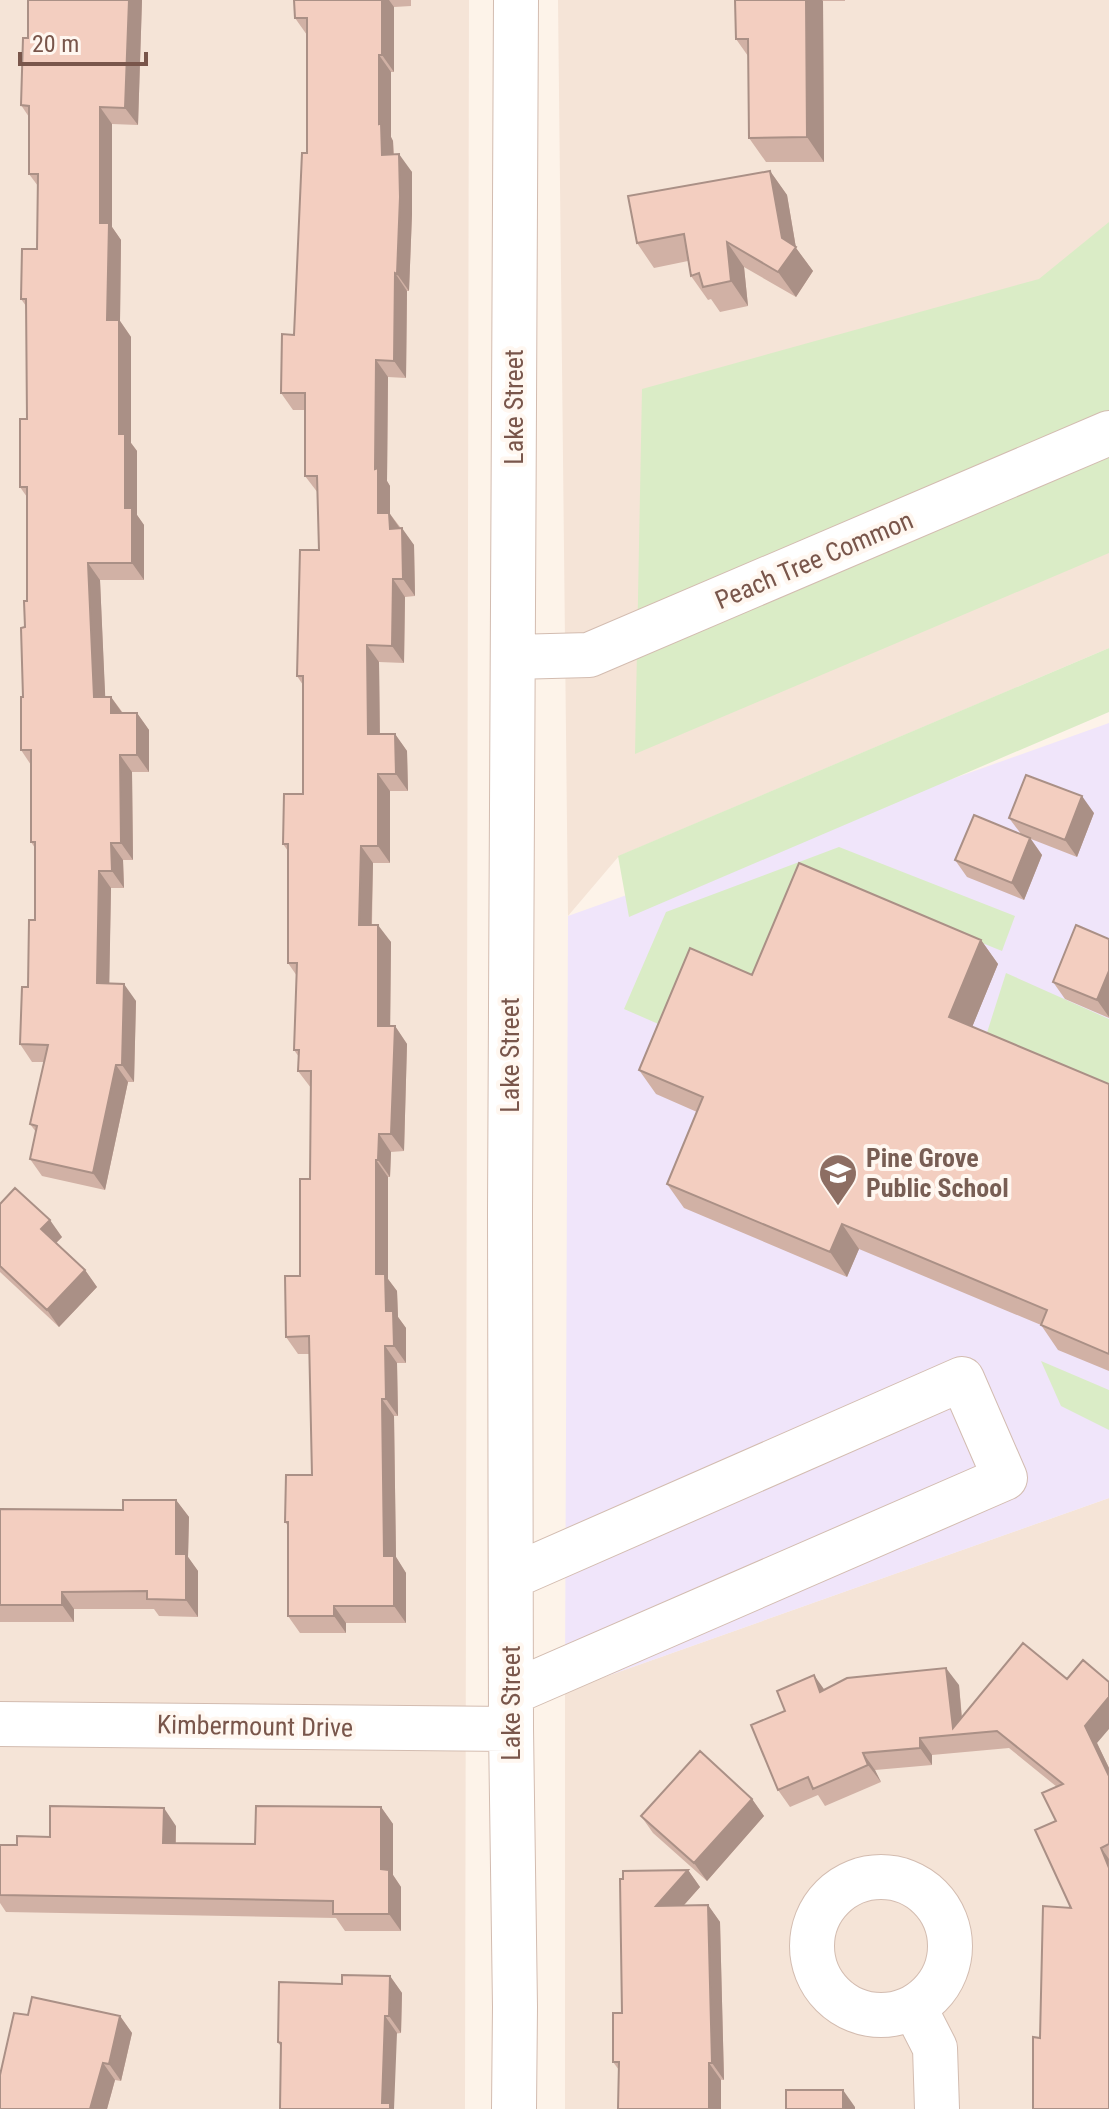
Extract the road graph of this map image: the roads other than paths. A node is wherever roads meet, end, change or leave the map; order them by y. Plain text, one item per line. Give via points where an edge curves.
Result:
1 (516, 0) edge
2 (1109, 433) edge
3 (513, 657) junction
4 (511, 1577) junction
5 (511, 1711) junction
6 (0, 1724) edge
7 (914, 2007) dead end
8 (514, 2109) edge
9 (937, 2109) edge

1 - 3 street, Lake Street
2 - 3 street, Peach Tree Common via 589,655
3 - 4 street, Lake Street
4 - 5 street, Lake Street
4 - 5 street via 962,1379 1005,1478
5 - 6 street, Kimbermount Drive
5 - 8 street, Lake Street
7 - 9 street via 935,2048

